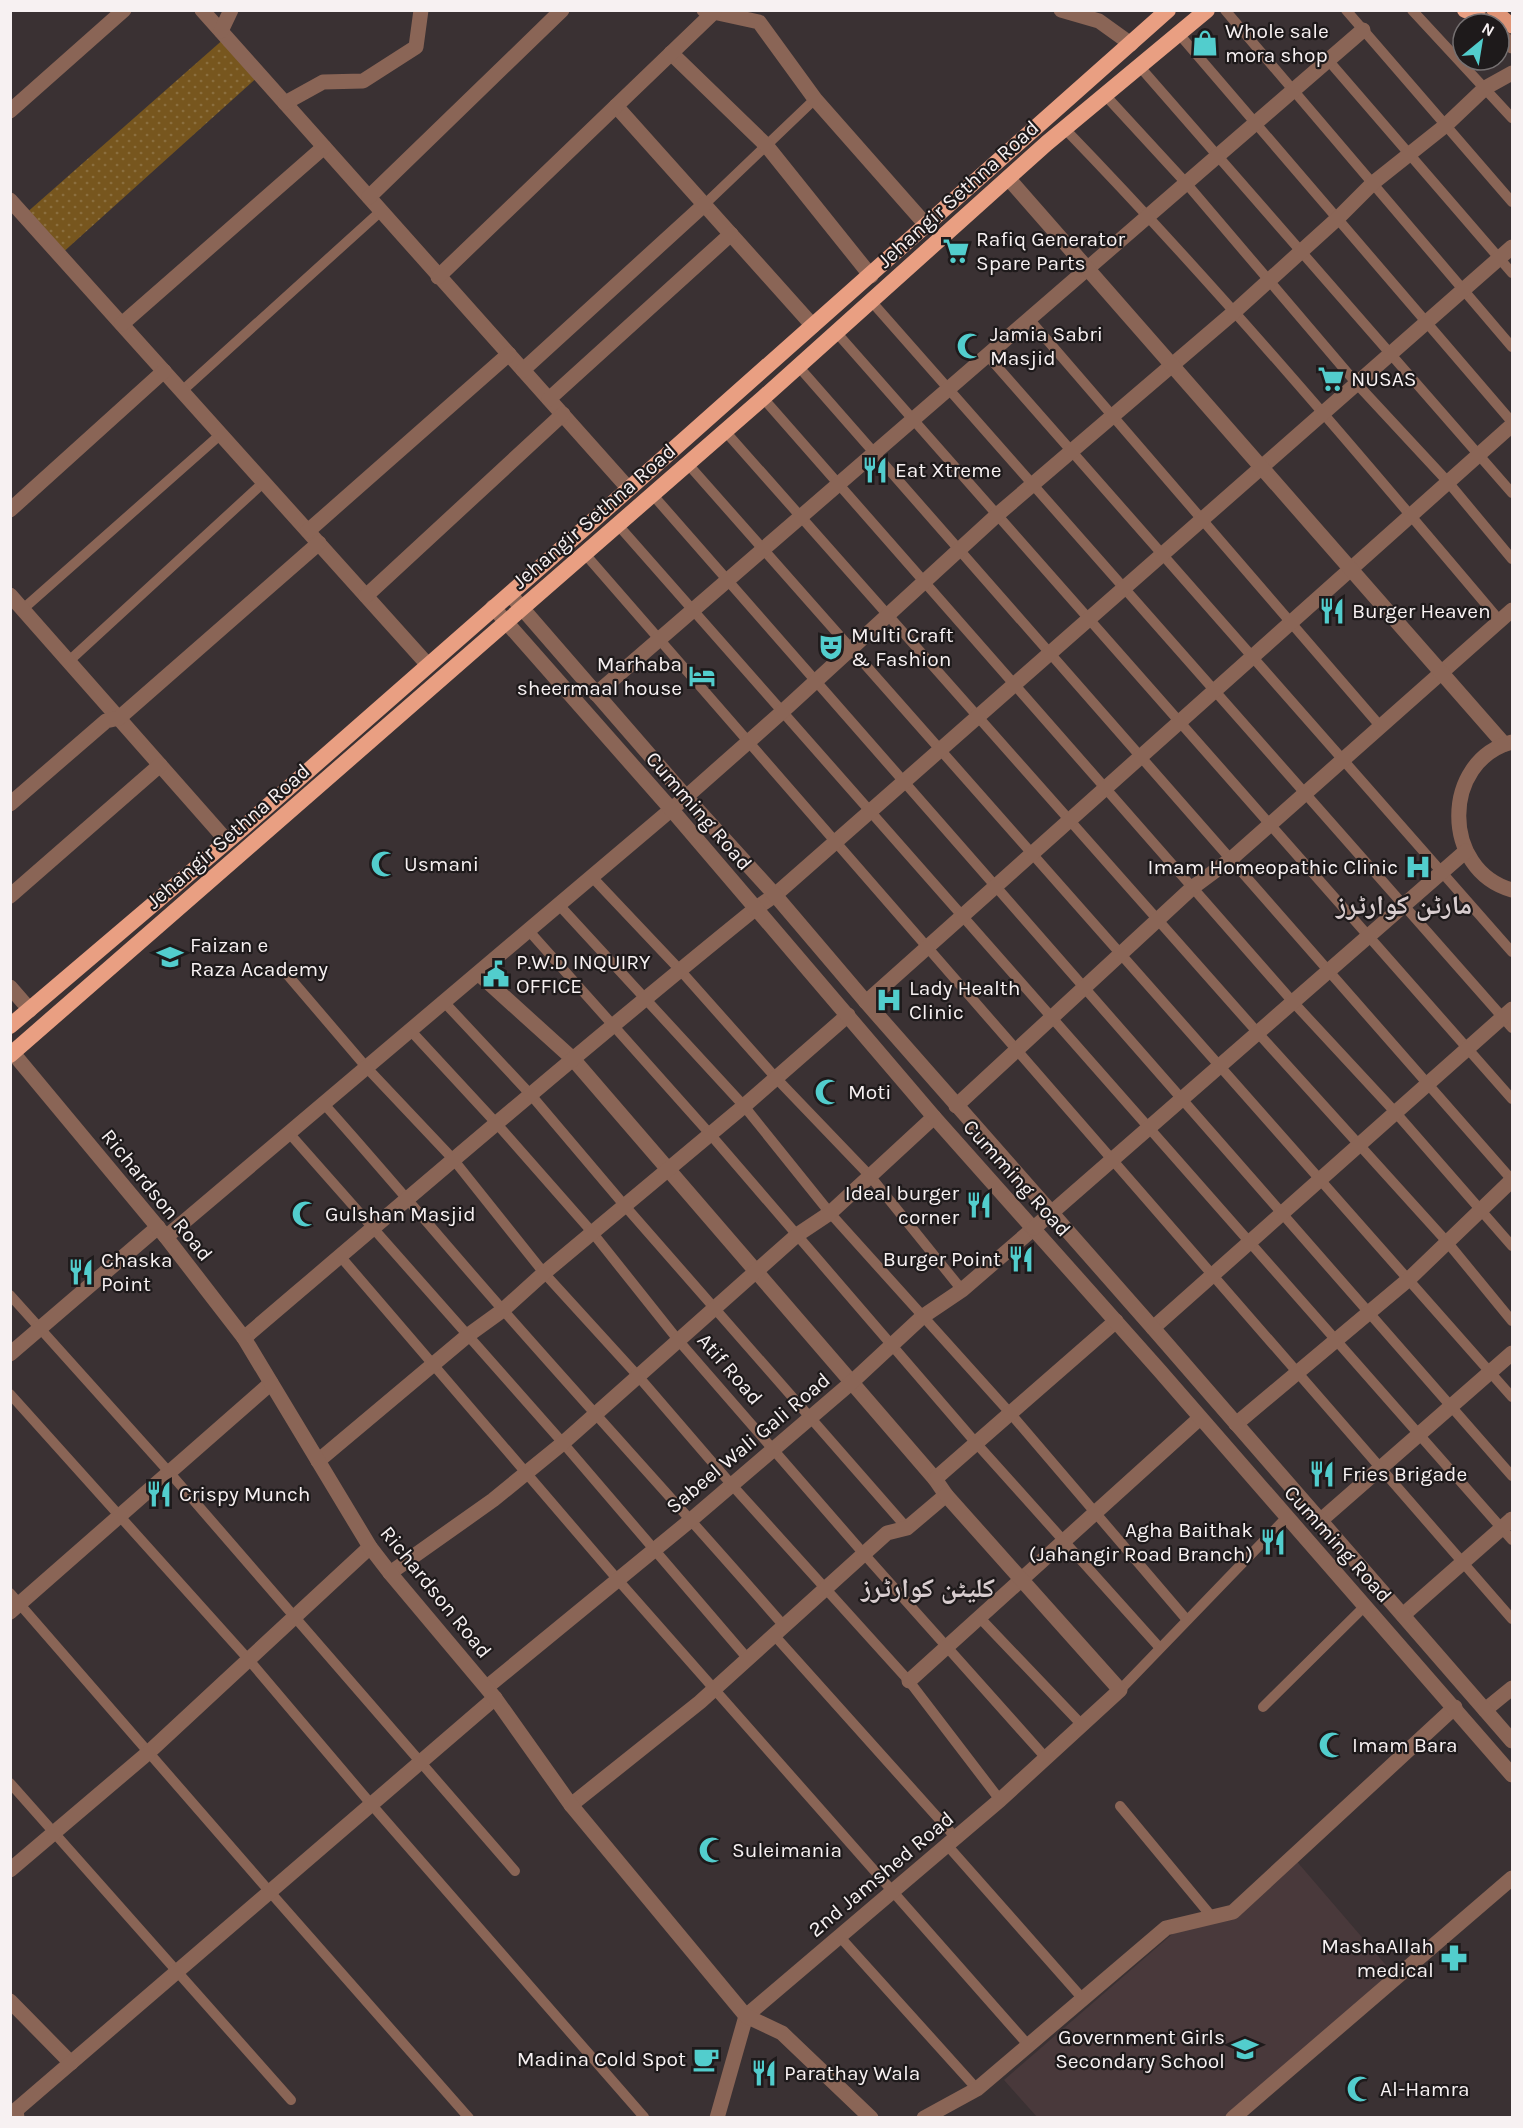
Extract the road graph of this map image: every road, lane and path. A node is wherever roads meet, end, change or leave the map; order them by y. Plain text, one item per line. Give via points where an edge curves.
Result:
1 (124, 10) edge
2 (202, 10) edge
3 (231, 10) edge
4 (421, 10) edge
5 (562, 10) edge
6 (1061, 10) edge
7 (1168, 10) edge
8 (1207, 10) edge
9 (1225, 10) edge
10 (1346, 10) edge
11 (1412, 10) edge
12 (1494, 10) edge
13 (709, 11) edge
14 (1512, 26) edge
15 (1363, 30) junction
16 (220, 31) junction
17 (1179, 34) junction
18 (1131, 44) junction
19 (671, 53) junction
20 (1328, 60) junction
21 (1140, 66) junction
22 (1512, 73) edge
23 (1485, 88) junction
24 (1293, 90) junction
25 (1105, 95) junction
26 (815, 99) junction
27 (285, 103) junction
28 (616, 106) junction
29 (10, 111) edge
30 (1512, 118) edge
31 (1256, 123) junction
32 (1446, 125) junction
33 (1065, 129) junction
34 (766, 145) junction
35 (324, 147) junction
36 (1409, 153) junction
37 (1218, 156) junction
38 (1008, 178) junction
39 (1186, 183) junction
40 (1373, 183) junction
41 (369, 197) junction
42 (10, 200) edge
43 (1512, 202) edge
44 (705, 204) junction
45 (381, 211) junction
46 (1149, 215) junction
47 (1338, 218) junction
48 (927, 226) junction
49 (731, 234) junction
50 (1512, 247) edge
51 (1301, 251) junction
52 (1500, 258) junction
53 (1086, 270) junction
54 (1512, 273) edge
55 (871, 276) junction
56 (438, 277) junction
57 (1270, 280) junction
58 (1464, 290) junction
59 (871, 301) junction
60 (1233, 313) junction
61 (1029, 319) junction
62 (1427, 322) junction
63 (122, 324) junction
64 (813, 326) junction
65 (836, 332) junction
66 (1512, 347) edge
67 (509, 354) junction
68 (1391, 354) junction
69 (987, 356) junction
70 (798, 366) junction
71 (1171, 366) junction
72 (523, 370) junction
73 (164, 371) junction
74 (1357, 384) junction
75 (948, 389) junction
76 (182, 390) junction
77 (763, 398) junction
78 (549, 399) junction
79 (1323, 413) junction
80 (563, 414) junction
81 (1113, 417) junction
82 (913, 419) junction
83 (1512, 423) edge
84 (724, 430) junction
85 (220, 434) junction
86 (1071, 452) junction
87 (874, 453) junction
88 (1479, 454) junction
89 (687, 463) junction
90 (1261, 468) junction
91 (264, 482) junction
92 (1448, 482) junction
93 (838, 484) junction
94 (1033, 485) junction
95 (629, 489) junction
96 (1512, 493) edge
97 (652, 494) junction
98 (10, 510) edge
99 (998, 515) junction
100 (1411, 515) junction
101 (801, 516) junction
102 (1202, 520) junction
103 (618, 525) junction
104 (308, 531) junction
105 (319, 543) junction
106 (763, 549) junction
107 (959, 549) junction
108 (585, 554) junction
109 (1162, 555) junction
110 (1512, 559) edge
111 (1350, 569) junction
112 (727, 580) junction
113 (924, 582) junction
114 (1124, 588) junction
115 (509, 593) junction
116 (10, 595) edge
117 (366, 596) junction
118 (493, 607) junction
119 (23, 609) junction
120 (522, 609) junction
121 (693, 610) junction
122 (1512, 610) edge
123 (888, 615) junction
124 (1089, 619) junction
125 (1500, 621) junction
126 (506, 622) junction
127 (1291, 623) junction
128 (659, 639) junction
129 (850, 648) junction
130 (1050, 653) junction
131 (1252, 657) junction
132 (69, 661) junction
133 (428, 665) junction
134 (1442, 674) junction
135 (816, 681) junction
136 (1014, 685) junction
137 (1215, 691) junction
138 (596, 694) junction
139 (782, 711) junction
140 (978, 717) junction
141 (119, 718) junction
142 (1180, 722) junction
143 (1381, 727) junction
144 (749, 741) junction
145 (1508, 743) edge
146 (940, 750) junction
147 (1141, 756) junction
148 (1343, 761) junction
149 (160, 765) junction
150 (904, 782) junction
151 (1105, 788) junction
152 (1304, 792) junction
153 (686, 797) junction
154 (10, 804) edge
155 (671, 809) junction
156 (870, 811) junction
157 (1070, 820) junction
158 (1270, 824) junction
159 (227, 841) junction
160 (836, 842) junction
161 (1466, 851) junction
162 (1032, 854) junction
163 (1231, 859) junction
164 (1441, 873) junction
165 (592, 877) junction
166 (996, 886) junction
167 (1192, 888) junction
168 (1512, 890) edge
169 (776, 895) junction
170 (10, 896) edge
171 (559, 905) junction
172 (1404, 905) junction
173 (755, 909) junction
174 (962, 916) junction
175 (1157, 920) junction
176 (529, 931) junction
177 (1369, 936) junction
178 (928, 947) junction
179 (1512, 952) edge
180 (1120, 954) junction
181 (680, 970) junction
182 (1330, 970) junction
183 (285, 972) dead end
184 (479, 974) junction
185 (10, 987) edge
186 (1084, 987) junction
187 (645, 999) junction
188 (866, 1002) junction
189 (1293, 1002) junction
190 (445, 1003) junction
191 (30, 1010) junction
192 (848, 1016) junction
193 (1052, 1018) junction
194 (1509, 1018) edge
195 (614, 1024) junction
196 (10, 1026) edge
197 (411, 1031) junction
198 (1258, 1033) junction
199 (1469, 1048) junction
200 (1017, 1050) junction
201 (12, 1054) edge
202 (573, 1059) junction
203 (1220, 1066) junction
204 (367, 1068) junction
205 (776, 1078) junction
206 (1429, 1084) junction
207 (531, 1095) junction
208 (1182, 1099) junction
209 (1512, 1099) edge
210 (324, 1104) junction
211 (744, 1106) junction
212 (956, 1106) junction
213 (1396, 1113) junction
214 (934, 1117) junction
215 (497, 1124) junction
216 (1149, 1128) junction
217 (289, 1133) junction
218 (710, 1134) junction
219 (1360, 1145) junction
220 (453, 1159) junction
221 (1113, 1160) junction
222 (667, 1170) junction
223 (870, 1176) junction
224 (1320, 1180) junction
225 (1512, 1180) edge
226 (408, 1198) junction
227 (625, 1206) junction
228 (1482, 1210) junction
229 (830, 1213) junction
230 (1052, 1213) junction
231 (1283, 1214) junction
232 (372, 1227) junction
233 (1034, 1228) junction
234 (162, 1232) junction
235 (592, 1232) junction
236 (797, 1235) junction
237 (1250, 1242) junction
238 (1448, 1243) junction
239 (1512, 1246) edge
240 (340, 1256) junction
241 (756, 1272) junction
242 (544, 1273) junction
243 (1213, 1274) junction
244 (1409, 1279) junction
245 (962, 1290) junction
246 (10, 1295) edge
247 (715, 1308) junction
248 (503, 1310) junction
249 (1370, 1313) junction
250 (922, 1317) junction
251 (1116, 1321) junction
252 (1512, 1321) edge
253 (40, 1328) junction
254 (1153, 1328) junction
255 (467, 1336) junction
256 (244, 1338) junction
257 (678, 1340) junction
258 (1337, 1341) junction
259 (892, 1343) junction
260 (1512, 1353) edge
261 (10, 1354) edge
262 (433, 1364) junction
263 (1490, 1372) junction
264 (1298, 1373) junction
265 (638, 1376) junction
266 (852, 1382) junction
267 (271, 1383) junction
268 (10, 1394) edge
269 (1512, 1397) edge
270 (1451, 1406) junction
271 (596, 1413) junction
272 (1011, 1414) junction
273 (811, 1417) junction
274 (1200, 1418) junction
275 (1236, 1424) junction
276 (1419, 1434) junction
277 (563, 1443) junction
278 (976, 1443) junction
279 (773, 1449) junction
280 (318, 1461) junction
281 (1381, 1468) junction
282 (169, 1472) junction
283 (526, 1473) junction
284 (1512, 1476) edge
285 (935, 1479) junction
286 (731, 1484) junction
287 (946, 1495) junction
288 (1095, 1512) junction
289 (120, 1516) junction
290 (1286, 1518) junction
291 (692, 1519) junction
292 (1320, 1521) junction
293 (1507, 1523) edge
294 (908, 1528) junction
295 (1063, 1540) junction
296 (1512, 1540) edge
297 (370, 1547) junction
298 (654, 1548) junction
299 (864, 1554) junction
300 (1463, 1562) junction
301 (390, 1573) junction
302 (618, 1580) junction
303 (1021, 1580) junction
304 (826, 1588) junction
305 (14, 1603) edge
306 (1365, 1606) junction
307 (1403, 1615) junction
308 (296, 1617) junction
309 (979, 1617) junction
310 (1512, 1619) edge
311 (1187, 1620) junction
312 (779, 1631) junction
313 (947, 1647) junction
314 (1160, 1647) junction
315 (748, 1659) junction
316 (249, 1660) junction
317 (909, 1681) junction
318 (716, 1688) junction
319 (1512, 1688) edge
320 (1120, 1690) junction
321 (491, 1692) junction
322 (1263, 1707) dead end
323 (1455, 1707) junction
324 (1485, 1710) junction
325 (1082, 1725) junction
326 (1512, 1742) edge
327 (149, 1752) junction
328 (1046, 1758) junction
329 (421, 1761) junction
330 (1512, 1775) edge
331 (10, 1783) edge
332 (1000, 1800) junction
333 (371, 1804) junction
334 (571, 1805) junction
335 (1120, 1806) dead end
336 (55, 1833) junction
337 (952, 1841) junction
338 (10, 1870) edge
339 (515, 1871) dead end
340 (1512, 1878) edge
341 (893, 1891) junction
342 (270, 1892) junction
343 (1212, 1917) junction
344 (840, 1937) junction
345 (178, 1971) junction
346 (1083, 1999) junction
347 (10, 2001) edge
348 (746, 2016) junction
349 (1029, 2046) junction
350 (71, 2063) junction
351 (977, 2089) junction
352 (291, 2100) dead end
353 (17, 2114) edge
354 (469, 2118) edge
355 (644, 2118) edge
356 (717, 2118) edge
357 (871, 2118) edge
358 (924, 2118) edge
359 (1233, 2118) edge

1 - 29 street
2 - 16 street
3 - 16 street
4 - 27 street via 416,47 363,81 323,82
5 - 41 street
6 - 18 street via 1099,21
7 - 18 highway, Jehangir Sethna Road
8 - 17 highway, Jehangir Sethna Road
9 - 24 lane
10 - 15 lane
11 - 23 lane
12 - 14 main road
13 - 19 street
13 - 26 street via 759,22
15 - 20 street
15 - 32 lane
16 - 27 street
17 - 21 highway, Jehangir Sethna Road
17 - 31 lane
18 - 48 highway, Jehangir Sethna Road
19 - 28 street
19 - 34 street
20 - 24 street
20 - 36 lane
21 - 25 highway, Jehangir Sethna Road
21 - 37 lane
22 - 23 street
23 - 30 lane
23 - 32 street
24 - 31 street
24 - 40 lane
25 - 33 highway, Jehangir Sethna Road
25 - 39 lane
26 - 34 lane
26 - 48 street
27 - 35 street
28 - 44 street
28 - 56 street
31 - 37 street
31 - 47 lane
32 - 36 street
32 - 43 lane
33 - 38 highway, Jehangir Sethna Road
33 - 46 lane
34 - 44 lane
34 - 55 street
35 - 41 street
35 - 63 street
36 - 40 street
36 - 52 lane
37 - 39 street
37 - 51 lane
38 - 53 street
38 - 59 highway, Jehangir Sethna Road
39 - 46 street
39 - 57 lane
40 - 47 street
40 - 58 lane
41 - 45 street
42 - 63 street
44 - 49 street
44 - 72 street
45 - 56 street
45 - 76 lane
46 - 53 street
46 - 60 lane
47 - 51 street
47 - 62 lane
48 - 55 highway, Jehangir Sethna Road
49 - 64 street
49 - 78 street
50 - 52 street
51 - 57 street
51 - 68 lane
52 - 54 lane
52 - 58 street
53 - 61 street
53 - 71 street
55 - 64 highway, Jehangir Sethna Road
56 - 67 street
57 - 60 street
57 - 74 lane
58 - 62 street
58 - 66 lane
59 - 65 highway, Jehangir Sethna Road
59 - 75 lane
60 - 71 street
60 - 79 lane
61 - 69 street
61 - 81 lane
62 - 68 street
62 - 83 lane
63 - 73 street
64 - 95 highway, Jehangir Sethna Road
65 - 70 highway, Jehangir Sethna Road
65 - 82 lane
67 - 72 street
67 - 104 street
68 - 74 street
68 - 88 lane
69 - 75 street
69 - 86 lane
70 - 77 highway, Jehangir Sethna Road
70 - 87 lane
71 - 81 street
71 - 90 street
72 - 78 street
73 - 76 street
73 - 98 street
74 - 79 street
74 - 92 lane
75 - 82 street
75 - 94 lane
76 - 85 street
77 - 84 highway, Jehangir Sethna Road
77 - 93 lane
78 - 80 street
79 - 90 street
79 - 100 lane
80 - 95 street
80 - 117 street
81 - 86 street
81 - 102 lane
82 - 87 street
82 - 99 lane
83 - 88 street
84 - 89 highway, Jehangir Sethna Road
84 - 101 lane
85 - 91 street
85 - 119 lane
86 - 94 street
86 - 109 lane
87 - 93 street
87 - 107 lane
88 - 92 street
88 - 96 lane
89 - 97 highway, Jehangir Sethna Road
89 - 106 lane
90 - 102 street
90 - 111 street
91 - 104 street
91 - 132 lane
92 - 100 street
92 - 110 lane
93 - 101 street
93 - 113 lane
94 - 99 street
94 - 114 lane
95 - 115 highway, Jehangir Sethna Road
97 - 103 highway, Jehangir Sethna Road
97 - 112 lane
99 - 107 street
99 - 124 lane
100 - 111 street
100 - 125 lane
101 - 106 street
101 - 123 lane
102 - 109 street
102 - 127 lane
103 - 108 highway, Jehangir Sethna Road
103 - 121 lane
104 - 105 street
105 - 117 street
105 - 141 street
106 - 112 street
106 - 129 lane
107 - 113 street
107 - 130 lane
108 - 120 highway, Jehangir Sethna Road
108 - 128 lane
109 - 114 street
109 - 131 lane
111 - 127 street
111 - 134 street
112 - 121 street
112 - 135 lane
113 - 123 street
113 - 136 lane
114 - 124 street
114 - 137 lane
115 - 118 highway, Jehangir Sethna Road
115 - 120 street, Cumming Road
116 - 119 street
117 - 133 street
118 - 126 street, Cumming Road
118 - 133 highway, Jehangir Sethna Road
119 - 132 street
120 - 126 highway, Jehangir Sethna Road
120 - 138 street, Cumming Road
121 - 128 street
121 - 139 lane
122 - 125 street
123 - 129 street
123 - 140 lane
124 - 130 street
124 - 142 lane
125 - 134 street
126 - 155 street, Cumming Road
126 - 201 highway, Jehangir Sethna Road
127 - 131 street
127 - 143 lane
128 - 138 street
128 - 144 lane
129 - 135 street
129 - 146 lane
130 - 136 street
130 - 147 lane
131 - 137 street
131 - 148 lane
132 - 141 street
133 - 159 highway, Jehangir Sethna Road
134 - 143 street
134 - 145 street
135 - 139 street
135 - 150 lane
136 - 140 street
136 - 151 lane
137 - 142 street
137 - 152 lane
138 - 153 street, Cumming Road
139 - 144 street
139 - 156 lane
140 - 146 street
140 - 157 lane
141 - 149 street
141 - 154 street via 106,721
142 - 147 street
142 - 158 lane
143 - 148 street
144 - 153 street
144 - 160 lane
145 - 161 street via 1483,758 1467,777 1459,801 1458,827
146 - 150 street
146 - 162 lane
147 - 151 street
147 - 163 lane
148 - 152 street
148 - 164 lane
149 - 159 street
149 - 170 street
150 - 156 street
150 - 166 lane
151 - 157 street
151 - 167 lane
152 - 158 street
152 - 172 lane
153 - 155 street
153 - 169 street, Cumming Road
155 - 165 street
155 - 173 street, Cumming Road
156 - 160 street
156 - 174 lane
157 - 162 street
157 - 175 lane
158 - 163 street
158 - 177 lane
159 - 191 highway, Jehangir Sethna Road
160 - 169 street
160 - 178 lane
161 - 164 street, Sabeel Wali Gali Road
161 - 168 street via 1482,873
162 - 166 street
162 - 180 lane
163 - 167 street
163 - 182 lane
164 - 172 street, Sabeel Wali Gali Road
164 - 179 lane
165 - 171 street
165 - 181 lane
166 - 174 street
166 - 186 lane
167 - 175 street
167 - 189 lane
169 - 173 street
169 - 188 street, Cumming Road
171 - 176 street
171 - 187 lane
172 - 177 street, Sabeel Wali Gali Road
172 - 194 lane
173 - 181 street
173 - 192 street, Cumming Road
174 - 178 street
174 - 193 lane
175 - 180 street
175 - 198 lane
176 - 184 street
176 - 195 lane
177 - 182 street, Sabeel Wali Gali Road
177 - 199 lane
178 - 188 street
178 - 200 lane
180 - 186 street
180 - 203 lane
181 - 187 street
181 - 205 lane
182 - 189 street, Sabeel Wali Gali Road
182 - 206 lane
183 - 204 lane
184 - 190 street
184 - 202 street
185 - 191 street
186 - 193 street
186 - 208 lane
187 - 195 street
187 - 211 lane
188 - 212 street, Cumming Road
189 - 198 street, Sabeel Wali Gali Road
189 - 213 lane
190 - 197 street
190 - 207 lane
191 - 196 highway, Jehangir Sethna Road
192 - 205 street
192 - 214 street, Cumming Road
193 - 200 street
193 - 216 lane
194 - 199 street
195 - 202 street
195 - 218 lane
197 - 204 street
197 - 215 lane, Atif Road
198 - 203 street, Sabeel Wali Gali Road
198 - 219 lane
199 - 206 street
199 - 209 lane
200 - 212 street
200 - 221 lane
201 - 234 street, Richardson Road
202 - 207 street
202 - 222 street
203 - 208 street, Sabeel Wali Gali Road
203 - 224 lane
204 - 210 street
204 - 220 lane
205 - 211 street
205 - 223 lane
206 - 213 street
206 - 225 lane
207 - 215 street
207 - 227 lane
208 - 216 street, Sabeel Wali Gali Road
208 - 231 lane
210 - 217 street
210 - 226 lane
211 - 218 street
211 - 229 lane
212 - 230 street, Cumming Road
213 - 219 street
213 - 228 lane
214 - 223 street
214 - 233 street, Cumming Road
215 - 220 street
215 - 235 lane, Atif Road
216 - 221 street, Sabeel Wali Gali Road
216 - 237 lane
217 - 232 lane
217 - 234 street
218 - 222 street
218 - 236 lane
219 - 224 street
219 - 238 lane
220 - 226 street
220 - 242 lane
221 - 230 street, Sabeel Wali Gali Road
221 - 243 lane
222 - 227 street
222 - 241 street
223 - 229 street
223 - 245 lane
224 - 231 street
224 - 244 lane
225 - 228 street
226 - 232 street
226 - 248 lane
227 - 235 street
227 - 247 lane
228 - 238 street
228 - 239 lane
229 - 236 street
229 - 250 lane
230 - 233 street, Sabeel Wali Gali Road
230 - 254 street, Cumming Road
231 - 237 street
231 - 249 lane
232 - 240 street
232 - 255 lane
233 - 245 street, Sabeel Wali Gali Road
233 - 251 street, Cumming Road
234 - 253 street
234 - 256 street, Richardson Road
235 - 242 street
235 - 257 lane, Atif Road
236 - 241 street
236 - 259 lane
237 - 243 street
237 - 258 lane
238 - 244 street
238 - 252 lane
240 - 256 street
240 - 262 lane
241 - 247 street
241 - 266 street
242 - 248 street
242 - 265 lane
243 - 254 street
243 - 264 lane
244 - 249 street
244 - 263 lane
245 - 250 street, Sabeel Wali Gali Road
246 - 253 lane
247 - 257 street
247 - 273 lane
248 - 255 street
248 - 271 lane
249 - 258 street
249 - 270 lane
250 - 259 street, Sabeel Wali Gali Road
250 - 272 lane
251 - 272 street
251 - 274 street, Cumming Road
253 - 261 street
253 - 282 lane
254 - 275 street, Cumming Road
255 - 262 street
255 - 277 lane
256 - 267 street, Richardson Road
257 - 265 street
257 - 279 lane, Atif Road
258 - 264 street
258 - 276 lane
259 - 266 street, Sabeel Wali Gali Road
259 - 278 lane
260 - 263 street
262 - 280 street
262 - 283 lane
263 - 269 lane
263 - 270 street
264 - 275 street
264 - 281 lane
265 - 271 street
265 - 286 lane
266 - 273 street, Sabeel Wali Gali Road
266 - 285 street
267 - 280 street, Richardson Road
267 - 282 street
268 - 289 lane
270 - 276 street
270 - 284 lane
271 - 277 street
271 - 291 lane
272 - 278 street
272 - 288 lane
273 - 279 street, Sabeel Wali Gali Road
273 - 294 lane
274 - 288 street
274 - 290 street, Cumming Road
275 - 292 street, Cumming Road
276 - 281 street
276 - 293 lane
277 - 283 street
277 - 298 lane
278 - 285 street
278 - 295 lane
279 - 286 street, Sabeel Wali Gali Road
279 - 299 lane, Atif Road
280 - 297 street, Richardson Road
281 - 292 street
281 - 300 lane
282 - 289 street
282 - 308 lane
283 - 301 street
283 - 302 lane
285 - 287 street
286 - 291 street, Sabeel Wali Gali Road
286 - 304 lane
287 - 294 street
287 - 303 street
288 - 295 street
288 - 311 lane
289 - 305 street
289 - 316 lane
290 - 306 street, Cumming Road
290 - 311 lane
291 - 298 street, Sabeel Wali Gali Road
291 - 312 lane
292 - 307 street, Cumming Road
293 - 296 lane
293 - 300 street
294 - 299 street via 887,1533
295 - 303 street
295 - 314 lane
297 - 301 street, Richardson Road
297 - 308 street
298 - 302 street, Sabeel Wali Gali Road
298 - 315 lane
299 - 304 street
299 - 313 lane, Atif Road
300 - 307 street
300 - 310 lane
301 - 321 street, Richardson Road
302 - 318 lane
302 - 321 street, Sabeel Wali Gali Road
303 - 309 street
303 - 320 street
304 - 312 street
304 - 317 lane
305 - 327 lane
306 - 322 lane
306 - 323 street, Cumming Road
307 - 324 street, Cumming Road
308 - 316 street
308 - 329 lane
309 - 313 street
309 - 325 lane
311 - 314 lane
312 - 315 street
312 - 337 lane
313 - 317 street
313 - 328 lane, Atif Road
314 - 320 lane
315 - 318 street
316 - 327 street
316 - 333 lane
317 - 332 lane
318 - 334 street
318 - 341 lane
319 - 324 street
320 - 325 street, 2nd Jamshed Road
321 - 329 street, Sabeel Wali Gali Road
321 - 334 street, Richardson Road
323 - 330 street, Cumming Road
323 - 343 street via 1233,1912
324 - 326 street, Cumming Road
325 - 328 street, 2nd Jamshed Road
327 - 336 street
327 - 342 lane
328 - 332 street, 2nd Jamshed Road
329 - 333 street, Sabeel Wali Gali Road
329 - 339 lane
331 - 336 lane
332 - 337 street, 2nd Jamshed Road
333 - 342 street, Sabeel Wali Gali Road
333 - 355 lane
334 - 348 street, Richardson Road
335 - 343 lane
336 - 338 street
336 - 345 lane
337 - 341 street, 2nd Jamshed Road
337 - 346 lane
340 - 359 street
341 - 344 street, 2nd Jamshed Road
341 - 349 lane
342 - 345 street, Sabeel Wali Gali Road
342 - 354 lane
343 - 346 street via 1166,1928
344 - 348 street, 2nd Jamshed Road
344 - 351 lane
345 - 350 street, Sabeel Wali Gali Road
345 - 352 lane
346 - 349 street
347 - 350 street
348 - 356 street
348 - 357 street, Richardson Road via 782,2033
349 - 351 street
350 - 353 street, Sabeel Wali Gali Road
351 - 358 street

